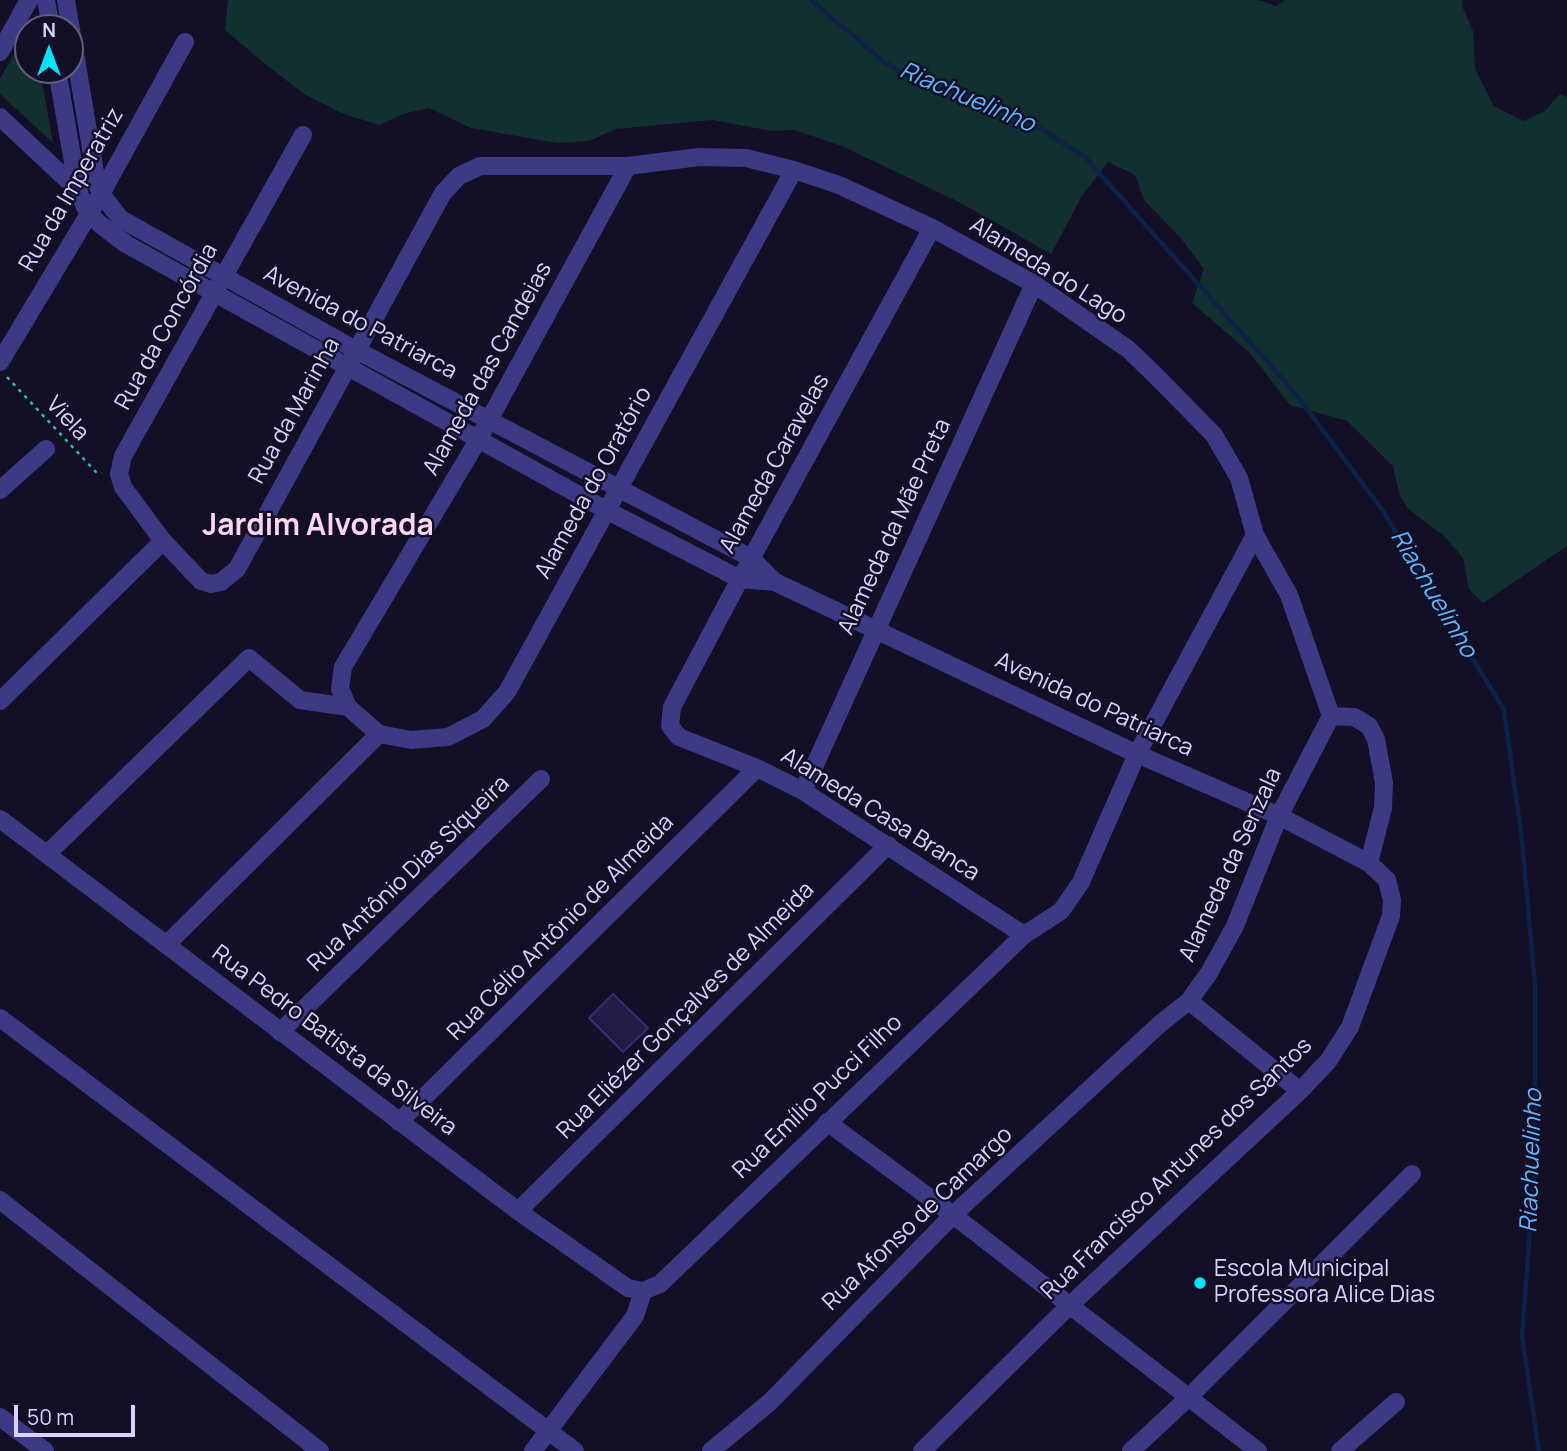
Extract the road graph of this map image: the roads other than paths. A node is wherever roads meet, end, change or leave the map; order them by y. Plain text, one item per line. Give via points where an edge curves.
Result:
1 (29, 0) edge
2 (66, 0) edge
3 (185, 42) dead end
4 (0, 52) edge
5 (59, 84) edge
6 (0, 117) edge
7 (303, 135) dead end
8 (628, 166) junction
9 (794, 170) junction
10 (99, 189) junction
11 (78, 191) junction
12 (443, 193) joint
13 (88, 213) junction
14 (932, 228) junction
15 (223, 276) junction
16 (1034, 284) junction
17 (214, 292) junction
18 (356, 350) junction
19 (0, 362) edge
20 (346, 367) junction
21 (489, 419) junction
22 (478, 440) junction
23 (46, 449) dead end
24 (617, 489) junction
25 (0, 490) edge
26 (606, 510) junction
27 (1255, 535) junction
28 (163, 541) junction
29 (751, 558) junction
30 (740, 579) junction
31 (775, 582) junction
32 (874, 630) junction
33 (0, 701) edge
34 (348, 707) junction
35 (1331, 716) junction
36 (670, 726) joint
37 (379, 734) junction
38 (1137, 754) junction
39 (757, 768) junction
40 (541, 779) dead end
41 (803, 791) junction
42 (1279, 816) junction
43 (1, 822) edge
44 (888, 845) junction
45 (47, 854) junction
46 (1369, 863) junction
47 (1387, 880) joint
48 (1024, 935) junction
49 (167, 944) junction
50 (1189, 1001) junction
51 (0, 1018) edge
52 (1161, 1023) joint
53 (279, 1032) junction
54 (1300, 1091) junction
55 (399, 1122) junction
56 (827, 1122) junction
57 (1412, 1174) dead end
58 (0, 1200) edge
59 (518, 1211) junction
60 (953, 1214) junction
61 (643, 1291) junction
62 (1069, 1306) junction
63 (1188, 1398) junction
64 (1396, 1402) dead end
65 (0, 1417) edge
66 (548, 1431) junction
67 (23, 1445) edge
68 (45, 1451) edge
69 (320, 1451) edge
70 (533, 1451) edge
71 (575, 1451) edge
72 (711, 1451) edge
73 (922, 1451) edge
74 (1131, 1451) edge
75 (1258, 1451) edge
76 (1339, 1451) edge

1 - 4 street
2 - 10 street
3 - 10 street, Rua da Imperatriz
5 - 11 street, Avenida do Patriarca
6 - 11 street
7 - 15 street, Rua da Concórdia
8 - 9 street, Alameda do Lago via 699,157 746,158
8 - 12 street, Alameda do Lago via 480,166 459,176
8 - 21 street, Alameda das Candeias
9 - 14 street, Alameda do Lago
9 - 24 street, Alameda do Oratório
10 - 11 street
10 - 13 street, Rua da Imperatriz
10 - 15 street, Avenida do Patriarca via 121,219
11 - 13 street, Avenida do Patriarca
12 - 18 street, Rua da Marinha
13 - 17 street, Avenida do Patriarca via 126,244
13 - 19 street, Rua da Imperatriz
14 - 16 street, Alameda do Lago
14 - 29 street, Alameda Caravelas
15 - 17 street, Rua da Concórdia
15 - 18 street, Avenida do Patriarca
16 - 27 street, Alameda do Lago via 1128,349 1214,435 1239,478
16 - 32 street, Alameda da Mãe Preta
17 - 20 street, Avenida do Patriarca
17 - 28 street, Rua da Concórdia via 123,456 119,474
18 - 20 street, Rua da Marinha
18 - 21 street, Avenida do Patriarca
20 - 22 street, Avenida do Patriarca
20 - 28 street, Rua da Marinha via 237,569 220,582 201,581
21 - 22 street, Alameda das Candeias
21 - 24 street, Avenida do Patriarca
22 - 26 street, Avenida do Patriarca
22 - 34 street, Alameda das Candeias via 343,667 340,689
23 - 25 street
24 - 26 street, Alameda do Oratório
24 - 29 street, Avenida do Patriarca
26 - 30 street, Avenida do Patriarca
26 - 37 street, Alameda do Oratório via 507,692 483,719 448,737 411,740
27 - 35 street, Alameda do Lago via 1289,595
27 - 38 street, Rua Emílio Pucci Filho
28 - 33 street
29 - 30 street, Alameda Caravelas
29 - 31 street, Avenida do Patriarca
30 - 31 street, Avenida do Patriarca
30 - 36 street, Alameda Caravelas via 672,707
31 - 32 street, Avenida do Patriarca
32 - 38 street, Avenida do Patriarca
32 - 41 street, Alameda da Mãe Preta
34 - 37 street
34 - 45 street via 300,700 249,658
35 - 42 street, Alameda da Senzala
35 - 46 street via 1354,717 1369,726 1376,739 1384,783 1383,808
36 - 39 street, Alameda Casa Branca via 679,737
37 - 49 street
38 - 42 street, Avenida do Patriarca
38 - 48 street, Rua Emílio Pucci Filho via 1081,882 1061,911
39 - 41 street, Alameda Casa Branca
39 - 55 street, Rua Célio Antônio de Almeida
40 - 53 street, Rua Antônio Dias Siqueira
41 - 44 street, Alameda Casa Branca
42 - 46 street, Avenida do Patriarca
42 - 50 street, Alameda da Senzala via 1235,926
43 - 45 street, Rua Pedro Batista da Silveira
44 - 48 street, Alameda Casa Branca
44 - 59 street, Rua Eliézer Gonçalves de Almeida
45 - 49 street, Rua Pedro Batista da Silveira
46 - 47 street, Avenida do Patriarca
47 - 54 street, Rua Francisco Antunes dos Santos via 1391,916 1350,1027 1329,1060
48 - 56 street, Rua Emílio Pucci Filho
49 - 53 street, Rua Pedro Batista da Silveira
50 - 52 street, Alameda da Senzala
50 - 54 street
51 - 66 street
52 - 60 street, Rua Afonso de Camargo
53 - 55 street, Rua Pedro Batista da Silveira
54 - 62 street, Rua Francisco Antunes dos Santos
55 - 59 street, Rua Pedro Batista da Silveira
56 - 60 street
56 - 61 street, Rua Emílio Pucci Filho via 660,1284
57 - 63 street
58 - 69 street
59 - 61 street, Rua Pedro Batista da Silveira via 628,1287
60 - 62 street
60 - 72 street, Rua Afonso de Camargo via 770,1402
61 - 66 street via 635,1316
62 - 63 street
62 - 73 street, Rua Francisco Antunes dos Santos
63 - 74 street
63 - 75 street
64 - 76 street
65 - 67 street
66 - 70 street
66 - 71 street
67 - 68 street

